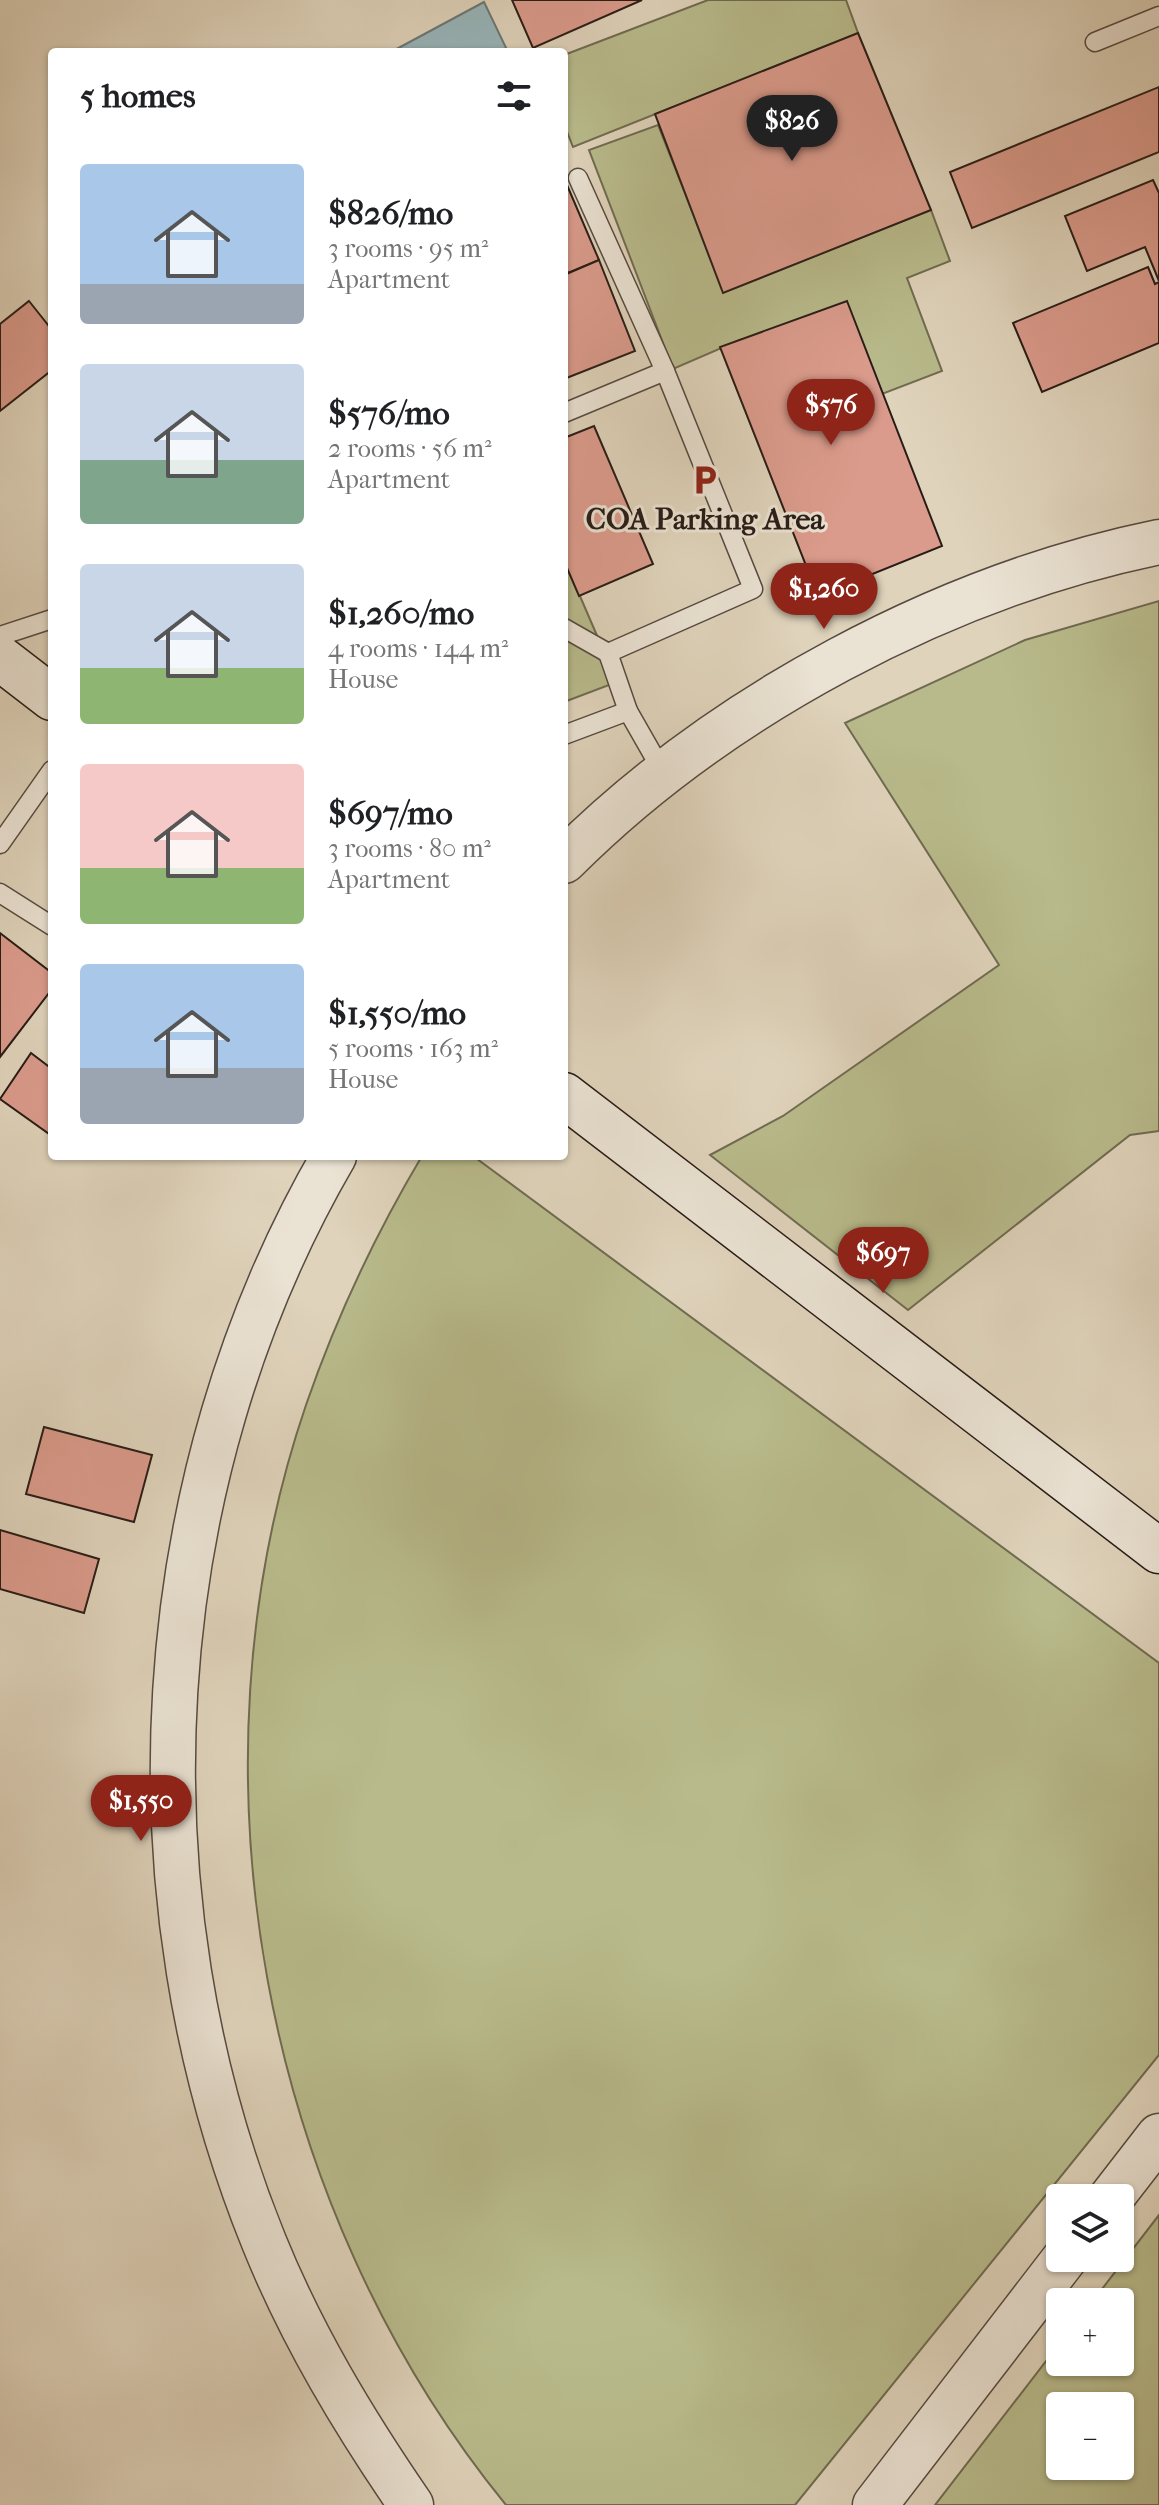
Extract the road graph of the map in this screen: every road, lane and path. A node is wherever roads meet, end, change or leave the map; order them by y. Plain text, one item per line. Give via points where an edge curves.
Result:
1 (1159, 16) edge
2 (1095, 42) dead end
3 (578, 178) dead end
4 (665, 371) junction
5 (568, 411) edge
6 (1159, 542) edge
7 (48, 620) edge
8 (568, 630) edge
9 (0, 636) edge
10 (608, 653) junction
11 (0, 658) edge
12 (48, 695) edge
13 (628, 711) junction
14 (568, 734) edge
15 (664, 774) junction
16 (48, 776) edge
17 (0, 844) edge
18 (568, 858) edge
19 (0, 893) edge
20 (48, 923) edge
21 (568, 1098) edge
22 (332, 1160) edge
23 (1159, 1551) edge
24 (1159, 2136) edge
25 (1122, 2184) edge
26 (1054, 2272) edge
27 (411, 2505) edge
28 (875, 2505) edge

1 - 2 lane
3 - 4 lane
4 - 5 lane
4 - 10 lane via 753,589
6 - 15 street via 1035,576 936,614 841,660 750,713
7 - 9 lane
8 - 10 lane
10 - 13 lane
11 - 12 street
13 - 14 lane
13 - 15 lane
15 - 18 street
16 - 17 lane
19 - 20 lane
21 - 23 street
22 - 27 street via 271,1282 233,1385 204,1490 181,1629 173,1816 182,1925 200,2034 228,2139 264,2242 311,2342 364,2438
24 - 25 street
26 - 28 street

